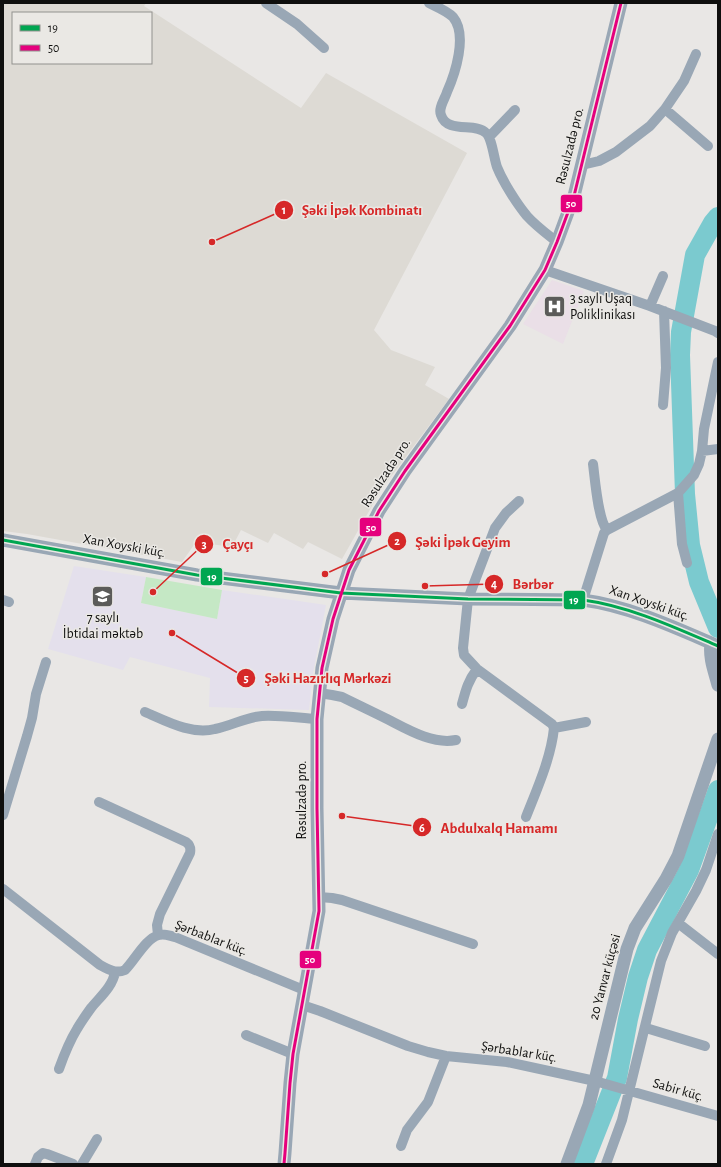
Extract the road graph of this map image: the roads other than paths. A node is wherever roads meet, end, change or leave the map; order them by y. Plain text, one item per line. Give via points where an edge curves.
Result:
1 (266, 3) edge
2 (430, 3) edge
3 (621, 3) edge
4 (324, 48) dead end
5 (696, 54) dead end
6 (665, 109) junction
7 (515, 110) dead end
8 (489, 138) junction
9 (708, 146) dead end
10 (582, 165) junction
11 (557, 242) junction
12 (545, 270) junction
13 (663, 276) dead end
14 (650, 306) junction
15 (664, 311) junction
16 (718, 333) edge
17 (718, 362) edge
18 (663, 405) dead end
19 (718, 449) edge
20 (702, 451) junction
21 (593, 464) dead end
22 (678, 493) junction
23 (519, 500) dead end
24 (607, 530) junction
25 (3, 540) edge
26 (686, 563) dead end
27 (341, 593) junction
28 (468, 599) junction
29 (583, 600) junction
30 (715, 645) edge
31 (46, 662) dead end
32 (477, 669) junction
33 (718, 685) edge
34 (319, 693) junction
35 (462, 704) dead end
36 (145, 712) dead end
37 (318, 719) junction
38 (586, 722) dead end
39 (554, 728) junction
40 (718, 738) edge
41 (456, 740) dead end
42 (98, 802) dead end
43 (3, 815) edge
44 (526, 816) dead end
45 (718, 834) edge
46 (3, 889) edge
47 (319, 897) junction
48 (678, 923) junction
49 (158, 935) junction
50 (473, 944) dead end
51 (718, 954) edge
52 (115, 972) junction
53 (304, 990) junction
54 (302, 1005) junction
55 (646, 1028) junction
56 (246, 1035) dead end
57 (705, 1046) dead end
58 (293, 1054) junction
59 (446, 1056) junction
60 (59, 1069) dead end
61 (595, 1081) junction
62 (630, 1090) junction
63 (718, 1116) edge
64 (97, 1139) dead end
65 (401, 1146) dead end
66 (35, 1164) edge
67 (73, 1164) edge
68 (82, 1164) edge
69 (284, 1164) edge
70 (567, 1164) edge
71 (606, 1164) edge

1 - 4 street via 297,24
2 - 8 street via 453,17 460,39 454,78 440,110 441,117 455,126 486,132
3 - 10 street, Rəsulzadə pro.
5 - 6 street via 684,81
6 - 9 street
6 - 10 street via 650,126 616,152 599,161
7 - 8 street
8 - 11 street via 497,167 512,195 527,216
10 - 11 street, Rəsulzadə pro.
11 - 12 street, Rəsulzadə pro.
12 - 14 street
12 - 27 street, Rəsulzadə pro. via 510,326 414,458 379,511 349,570
13 - 14 street
14 - 15 street
15 - 16 street
15 - 18 street via 666,368
17 - 20 street
19 - 20 street
20 - 22 street via 694,475
21 - 24 street via 601,518
22 - 24 street
22 - 26 street
23 - 28 street via 495,528
24 - 29 street
25 - 27 street, Xan Xoyski küç. via 197,575
27 - 28 street, Xan Xoyski küç.
27 - 34 street, Rəsulzadə pro. via 326,646
28 - 29 street, Xan Xoyski küç.
28 - 32 street via 463,648 464,655
29 - 30 street, Xan Xoyski küç. via 630,610
30 - 33 street via 710,652
31 - 43 street
32 - 35 street via 466,686
32 - 39 street
34 - 37 street, Rəsulzadə pro.
34 - 41 street via 342,698 426,737
36 - 37 street via 176,726 198,730 214,730 263,716
37 - 47 street, Rəsulzadə pro.
38 - 39 street
39 - 44 street via 544,771
40 - 61 street, 20 Yanvar küçəsi via 678,856 635,928 627,949
42 - 49 street via 186,842 191,849 160,914
45 - 48 street via 706,870
46 - 52 street via 100,965
47 - 50 street via 342,900
47 - 53 street, Rəsulzadə pro. via 319,911
48 - 51 street
48 - 55 street via 661,961
49 - 52 street, Şərbablar küç. via 125,970
49 - 53 street, Şərbablar küç. via 175,937
52 - 60 street via 110,985 77,1029
53 - 54 street, Rəsulzadə pro.
54 - 58 street, Rəsulzadə pro.
54 - 59 street, Şərbablar küç. via 408,1046
55 - 57 street
55 - 62 street
56 - 58 street
58 - 69 street, Rəsulzadə pro.
59 - 61 street, Şərbablar küç. via 507,1062
59 - 65 street via 428,1102 407,1130
61 - 62 street, Şərbablar küç.
61 - 70 street, 20 Yanvar küçəsi via 586,1117
62 - 63 street, Sabir küç.
62 - 71 street
64 - 68 street
66 - 67 street via 43,1153

